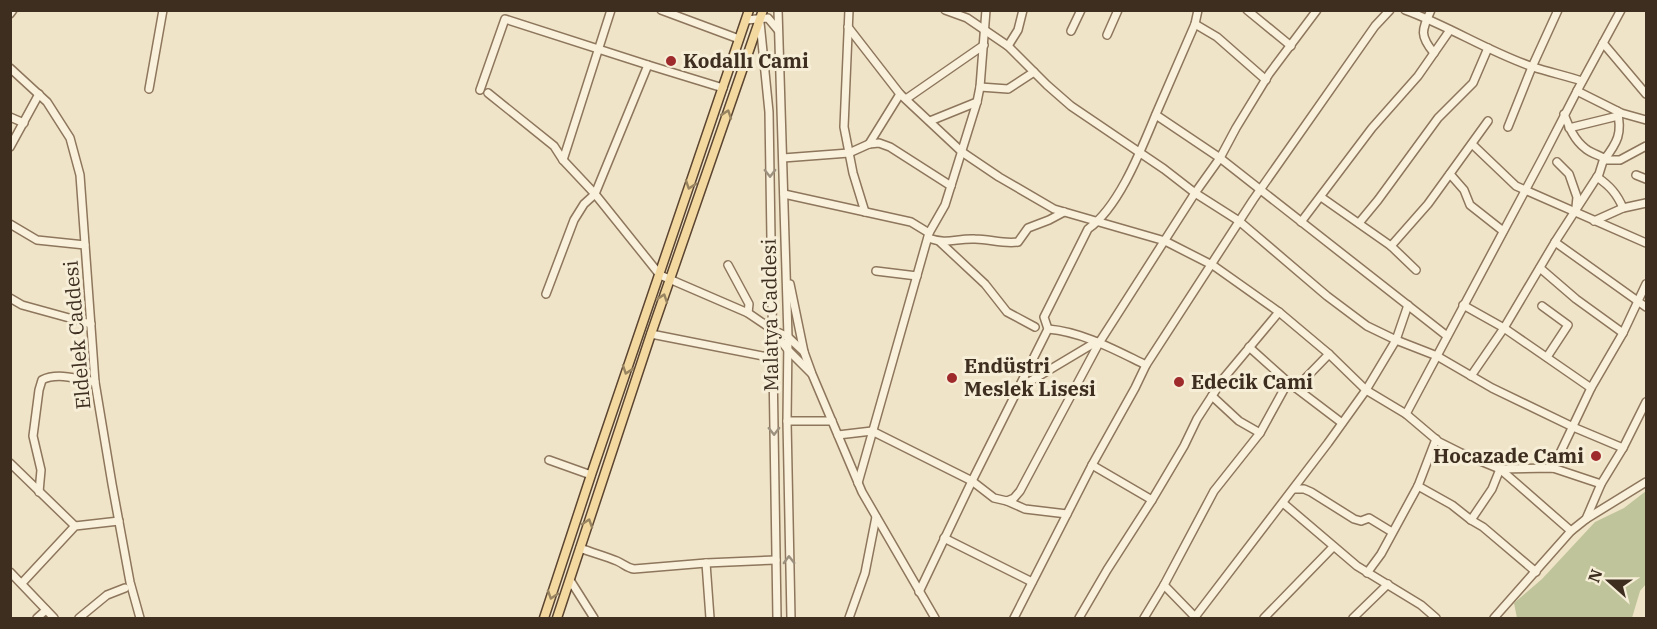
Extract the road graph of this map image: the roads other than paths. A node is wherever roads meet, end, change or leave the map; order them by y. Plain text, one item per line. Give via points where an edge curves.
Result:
1 (163, 10) edge
2 (508, 10) edge
3 (611, 10) edge
4 (661, 10) edge
5 (749, 10) edge
6 (778, 10) edge
7 (849, 10) edge
8 (945, 10) edge
9 (986, 10) edge
10 (1023, 10) edge
11 (1081, 10) edge
12 (1118, 10) edge
13 (1198, 10) edge
14 (1247, 10) edge
15 (1317, 10) edge
16 (1390, 10) edge
17 (1405, 10) edge
18 (1431, 10) edge
19 (1549, 10) edge
20 (1621, 10) edge
21 (1557, 12) edge
22 (761, 13) edge
23 (1428, 18) junction
24 (505, 19) junction
25 (746, 20) junction
26 (1195, 24) junction
27 (848, 27) junction
28 (778, 30) junction
29 (985, 30) junction
30 (1450, 30) junction
31 (1071, 31) dead end
32 (1107, 35) dead end
33 (739, 39) junction
34 (1603, 44) junction
35 (984, 45) junction
36 (1008, 46) junction
37 (1291, 46) junction
38 (599, 48) junction
39 (1488, 48) junction
40 (1434, 53) junction
41 (648, 65) junction
42 (1532, 67) junction
43 (10, 68) edge
44 (1034, 72) junction
45 (1266, 80) junction
46 (1582, 81) junction
47 (980, 87) junction
48 (723, 88) junction
49 (149, 89) dead end
50 (1645, 89) edge
51 (1577, 91) junction
52 (39, 94) junction
53 (903, 96) junction
54 (977, 102) junction
55 (1618, 113) junction
56 (1564, 114) junction
57 (1156, 116) junction
58 (10, 117) edge
59 (1647, 120) edge
60 (930, 121) junction
61 (1488, 121) dead end
62 (24, 123) junction
63 (1508, 127) dead end
64 (1569, 128) junction
65 (868, 144) junction
66 (1472, 144) junction
67 (1647, 146) edge
68 (10, 147) edge
69 (962, 152) junction
70 (849, 153) junction
71 (1140, 153) junction
72 (783, 158) junction
73 (1220, 158) junction
74 (563, 160) junction
75 (1604, 160) junction
76 (1557, 162) dead end
77 (1450, 174) junction
78 (1636, 175) dead end
79 (1597, 177) junction
80 (1647, 179) edge
81 (951, 186) junction
82 (1260, 190) junction
83 (1525, 191) junction
84 (1195, 193) junction
85 (595, 194) junction
86 (784, 194) junction
87 (1321, 196) junction
88 (1647, 203) edge
89 (1623, 208) junction
90 (865, 212) junction
91 (1064, 212) junction
92 (1575, 212) junction
93 (1594, 220) junction
94 (1239, 221) junction
95 (1098, 222) junction
96 (1301, 222) junction
97 (1359, 223) junction
98 (10, 224) edge
99 (1503, 231) junction
100 (929, 235) junction
101 (1165, 241) junction
102 (940, 242) junction
103 (1555, 242) junction
104 (1647, 243) edge
105 (85, 245) junction
106 (1391, 246) junction
107 (786, 261) junction
108 (1210, 264) junction
109 (728, 265) dead end
110 (1540, 268) junction
111 (1416, 270) dead end
112 (876, 271) dead end
113 (660, 275) junction
114 (917, 276) junction
115 (670, 279) junction
116 (1647, 284) edge
117 (546, 294) dead end
118 (10, 298) edge
119 (1638, 301) junction
120 (1464, 304) junction
121 (1408, 305) junction
122 (1542, 306) dead end
123 (1647, 307) edge
124 (1279, 312) junction
125 (748, 313) junction
126 (91, 324) junction
127 (1035, 327) dead end
128 (1504, 328) junction
129 (1048, 329) junction
130 (773, 330) junction
131 (1623, 333) junction
132 (651, 334) junction
133 (1447, 336) junction
134 (788, 337) junction
135 (1396, 340) junction
136 (1098, 342) junction
137 (1249, 347) junction
138 (788, 350) junction
139 (804, 352) junction
140 (1329, 354) junction
141 (1437, 356) junction
142 (1547, 357) junction
143 (773, 358) junction
144 (1146, 365) junction
145 (812, 374) junction
146 (1471, 376) junction
147 (96, 382) junction
148 (1288, 382) junction
149 (1019, 388) junction
150 (1296, 388) junction
151 (1591, 388) junction
152 (1366, 390) junction
153 (1212, 396) junction
154 (1647, 402) edge
155 (1406, 414) junction
156 (832, 421) junction
157 (787, 422) junction
158 (1342, 423) junction
159 (1573, 427) junction
160 (872, 431) junction
161 (1260, 433) junction
162 (838, 435) junction
163 (1436, 439) junction
164 (1623, 448) junction
165 (549, 460) dead end
166 (10, 463) edge
167 (1092, 465) junction
168 (1500, 468) junction
169 (1552, 468) junction
170 (591, 475) junction
171 (972, 481) junction
172 (1647, 482) edge
173 (858, 483) junction
174 (1601, 484) junction
175 (1418, 486) junction
176 (1294, 489) junction
177 (39, 492) junction
178 (1152, 500) junction
179 (1006, 501) junction
180 (1283, 503) junction
181 (1066, 514) junction
182 (876, 517) junction
183 (1586, 519) junction
184 (1471, 520) junction
185 (119, 521) junction
186 (75, 526) junction
187 (1571, 531) junction
188 (1392, 532) junction
189 (944, 538) junction
190 (1334, 547) junction
191 (580, 548) junction
192 (776, 560) junction
193 (706, 563) junction
194 (10, 572) edge
195 (1536, 572) junction
196 (1367, 573) junction
197 (570, 580) junction
198 (1032, 582) junction
199 (22, 583) junction
200 (1388, 584) junction
201 (1164, 585) junction
202 (125, 588) dead end
203 (919, 592) junction
204 (45, 610) junction
205 (1356, 617) edge
206 (37, 618) edge
207 (54, 618) edge
208 (79, 618) edge
209 (140, 618) edge
210 (544, 618) edge
211 (557, 618) edge
212 (594, 618) edge
213 (710, 618) edge
214 (777, 618) edge
215 (791, 618) edge
216 (849, 618) edge
217 (935, 618) edge
218 (1014, 618) edge
219 (1079, 618) edge
220 (1143, 618) edge
221 (1195, 618) edge
222 (1264, 618) edge
223 (1436, 618) edge
224 (1494, 618) edge

1 - 49 street
2 - 24 street
3 - 38 street
4 - 33 street
5 - 25 main road
6 - 28 street, Malatya Caddesi
7 - 27 street
8 - 29 street
9 - 29 street
10 - 36 street via 1018,30
11 - 31 street
12 - 32 street
13 - 26 street
14 - 37 street
15 - 37 street
16 - 82 street
17 - 23 street
18 - 23 street
19 - 21 street
20 - 34 street
21 - 42 street
22 - 25 street
22 - 28 street
115 -> 22 main road
22 -> 130 street via 769,112
23 - 30 street
23 - 40 street via 1423,37
24 - 38 street
24 - 74 street via 484,92 554,146
25 - 33 main road
26 - 45 street
26 - 57 street
27 - 53 street
27 - 70 street via 844,127
28 - 72 street, Malatya Caddesi
29 - 35 street
29 - 36 street
30 - 39 street
30 - 40 street
33 - 48 main road
34 - 46 street
34 - 50 street
35 - 47 street
35 - 53 street
36 - 44 street
37 - 45 street
38 - 41 street
38 - 74 street
39 - 42 street
39 - 97 street via 1473,83 1438,118
40 - 87 street
41 - 48 street
41 - 85 street
42 - 46 street
42 - 63 street
43 - 52 street, Eldelek Caddesi
44 - 47 street via 1008,89
44 - 71 street via 1071,106
45 - 73 street
46 - 51 street
47 - 54 street
48 -> 113 main road
51 - 55 street
51 - 56 street
52 - 62 street
52 - 105 street, Eldelek Caddesi via 70,138 80,175
53 - 60 street
53 - 65 street
54 - 60 street
54 - 69 street
55 - 59 street
55 - 64 street
55 - 75 street via 1618,139
56 - 64 street
56 - 83 street
57 - 71 street
57 - 73 street
58 - 62 street
60 - 69 street
61 - 66 street
62 - 68 street
64 - 75 street via 1587,150
65 - 70 street
65 - 81 street via 890,147
66 - 77 street
66 - 83 street
67 - 75 street via 1620,160
69 - 81 street
69 - 91 street
70 - 72 street
70 - 90 street
71 - 84 street
71 - 95 street
72 - 86 street, Malatya Caddesi
73 - 82 street
73 - 84 street
74 - 85 street
75 - 79 street
76 - 92 street via 1569,174 1577,197
77 - 99 street via 1464,190 1470,205
77 - 106 street
78 - 80 street
79 - 89 street via 1613,190
79 - 92 street
81 - 100 street
82 - 94 street
82 - 96 street
83 - 92 street
83 - 99 street
84 - 94 street
84 - 101 street
85 - 113 street
85 - 117 street via 574,220
86 - 90 street
86 - 107 street, Malatya Caddesi
87 - 96 street
87 - 97 street
88 - 89 street
89 - 93 street
90 - 100 street via 911,222
91 - 95 street
91 - 102 street via 1028,228 1018,242
92 - 93 street
92 - 103 street
93 - 104 street
94 - 108 street
94 - 135 street via 1327,296 1367,326
95 - 101 street
95 - 129 street via 1088,230 1044,317
96 - 121 street
97 - 106 street
98 - 105 street via 37,240
99 - 120 street
100 - 102 street
100 - 114 street
101 - 108 street
101 - 136 street
102 - 127 street via 985,284 1007,312
103 - 110 street
103 - 119 street
105 - 126 street, Eldelek Caddesi
106 - 111 street
107 - 134 street, Malatya Caddesi
107 - 139 street
108 - 124 street
108 - 144 street
109 - 125 street via 749,304
110 - 128 street
110 - 131 street
112 - 114 street
113 - 115 street
113 -> 170 main road
114 - 160 street
115 - 125 street
132 -> 115 main road
116 - 119 street
118 - 126 street
119 - 123 street
119 - 131 street
120 - 128 street
120 - 133 street
121 - 133 street
121 - 135 street
122 - 142 street via 1568,325
124 - 137 street
124 - 140 street
125 - 130 street
126 - 147 street, Eldelek Caddesi
128 - 142 street
128 - 146 street
129 - 136 street
129 - 149 street
130 - 134 street
130 - 138 street
130 - 143 street
131 - 151 street
132 - 143 street
191 -> 132 main road
133 - 141 street
134 - 138 street, Malatya Caddesi
134 - 139 street
135 - 141 street
135 - 152 street
136 - 144 street
136 - 149 street
136 - 179 street via 1020,491
137 - 148 street
137 - 153 street
138 - 145 street
138 - 157 street, Malatya Caddesi
139 - 145 street
140 - 150 street
140 - 152 street
141 - 146 street
141 - 155 street
142 - 151 street
143 -> 192 street
144 - 167 street
145 - 156 street
146 - 159 street
147 - 177 street via 57,376 42,380 33,436 41,470
147 - 185 street, Eldelek Caddesi
148 - 150 street
148 - 161 street
149 - 171 street
150 - 158 street
151 - 159 street
152 - 155 street
152 - 158 street
153 - 161 street via 1239,421
153 - 178 street
154 - 164 street
155 - 163 street
156 - 157 street
156 - 162 street
215 -> 157 street, Malatya Caddesi
158 - 176 street
159 - 164 street
159 - 169 street
160 - 162 street
160 - 171 street
160 - 173 street
161 - 201 street via 1214,490
162 - 173 street
163 - 168 street
163 - 175 street
164 - 174 street
165 - 170 street
166 - 177 street
167 - 178 street
167 - 181 street
168 - 169 street
168 - 184 street via 1492,489
168 - 187 street
169 - 174 street
170 -> 210 main road
171 - 179 street via 994,498
171 - 189 street
172 - 183 street
173 - 182 street
174 - 183 street
175 - 184 street
175 - 188 street
176 - 180 street
176 - 188 street via 1311,492 1354,519 1369,518
177 - 186 street
178 - 219 street
179 - 181 street via 1025,509
180 - 190 street
180 - 221 street
181 - 198 street
182 - 203 street
182 - 216 street via 866,573
183 - 187 street
184 - 195 street
185 - 186 street
185 - 209 street, Eldelek Caddesi
186 - 199 street
187 - 195 street
188 - 196 street
189 - 198 street
189 - 203 street
190 - 196 street
190 - 222 street
191 - 193 street via 634,569
191 - 197 main road
192 - 193 street
192 - 214 street
193 - 213 street
194 - 199 street
195 - 224 street
196 - 200 street
197 - 211 main road
197 - 212 street
198 - 218 street
199 - 204 street
200 - 205 street
200 - 223 street
201 - 220 street
201 - 221 street
202 - 208 street via 107,595
203 - 217 street
204 - 206 street
204 - 207 street

